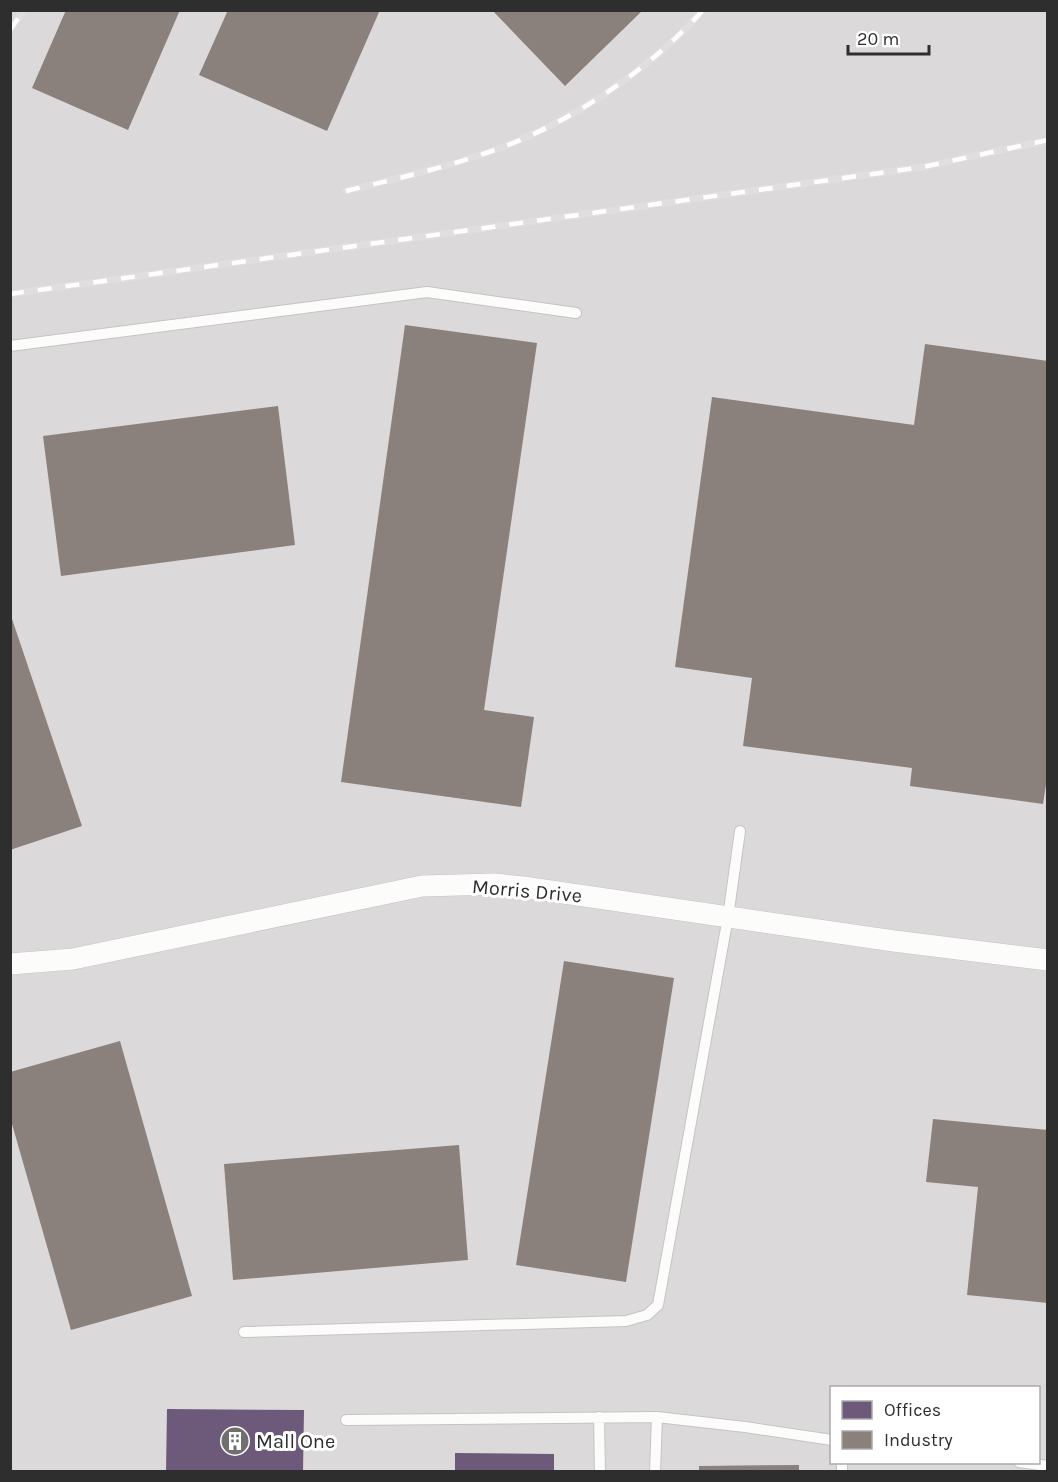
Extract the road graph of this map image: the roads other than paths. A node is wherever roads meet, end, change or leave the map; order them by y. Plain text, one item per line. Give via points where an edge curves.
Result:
1 (576, 313) dead end
2 (10, 346) edge
3 (740, 831) dead end
4 (728, 917) junction
5 (1047, 960) edge
6 (10, 964) edge
7 (244, 1332) dead end
8 (599, 1417) junction
9 (657, 1417) junction
10 (346, 1420) dead end
11 (830, 1440) edge
12 (600, 1472) edge
13 (655, 1472) edge

1 - 2 lane via 427,292
3 - 4 lane
4 - 5 street, Morris Drive
4 - 6 street, Morris Drive via 523,887 422,886 73,959
4 - 7 lane via 658,1305 647,1315 626,1321
8 - 9 lane
8 - 10 lane
8 - 12 lane
9 - 11 lane
9 - 13 lane

